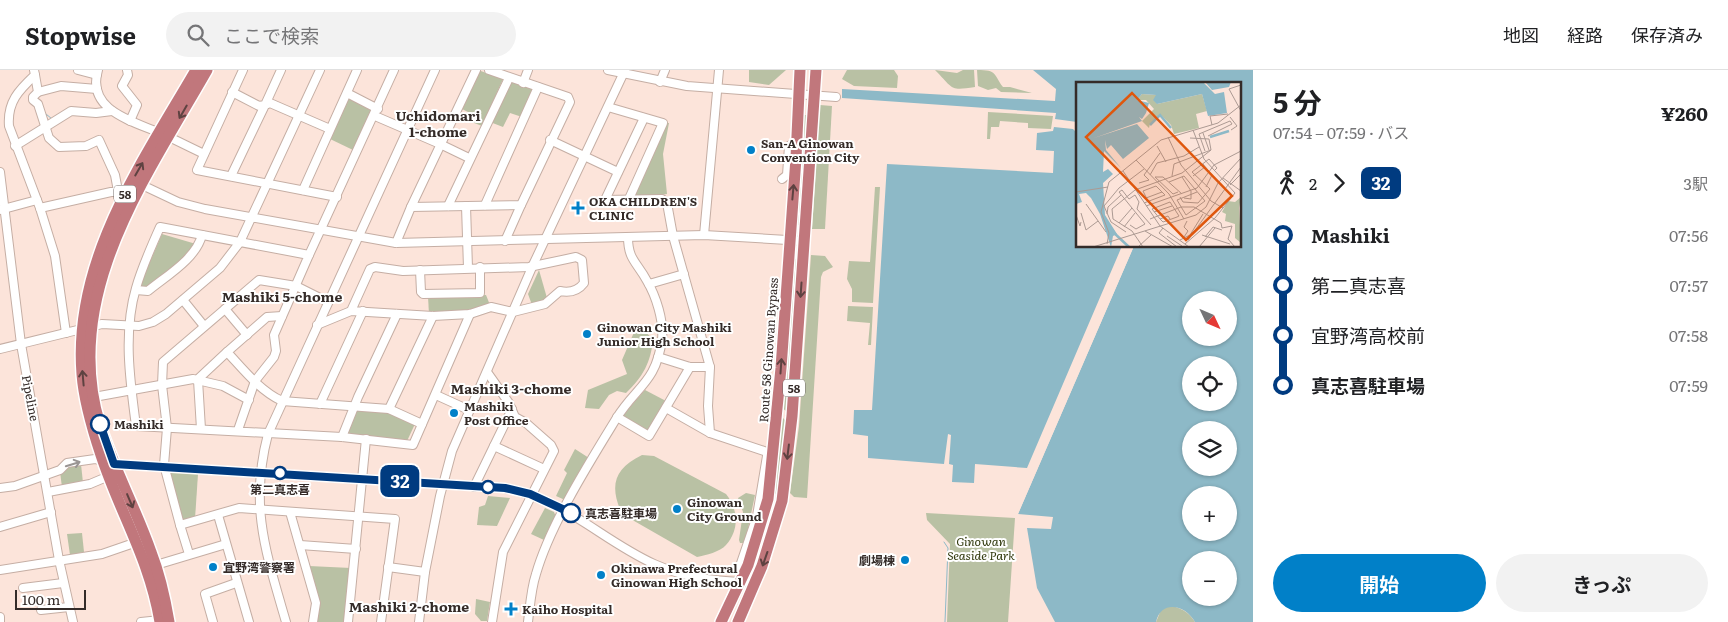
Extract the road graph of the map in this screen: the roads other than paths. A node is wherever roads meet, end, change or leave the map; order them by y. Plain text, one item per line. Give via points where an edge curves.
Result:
1 (78, 70) edge
2 (127, 70) edge
3 (196, 70) edge
4 (207, 70) edge
5 (242, 70) edge
6 (281, 70) edge
7 (320, 70) edge
8 (358, 70) edge
9 (394, 70) edge
10 (435, 70) edge
11 (476, 70) edge
12 (489, 70) edge
13 (528, 70) edge
14 (608, 70) edge
15 (665, 70) edge
16 (719, 70) edge
17 (816, 70) edge
18 (624, 72) edge
19 (34, 73) edge
20 (97, 73) edge
21 (800, 75) edge
22 (509, 78) junction
23 (660, 82) junction
24 (523, 83) junction
25 (538, 87) junction
26 (97, 89) junction
27 (716, 89) junction
28 (38, 92) junction
29 (232, 92) junction
30 (347, 93) junction
31 (799, 94) junction
32 (814, 95) junction
33 (836, 97) dead end
34 (265, 105) junction
35 (608, 107) junction
36 (112, 112) junction
37 (298, 114) junction
38 (375, 114) junction
39 (644, 118) junction
40 (130, 120) junction
41 (45, 128) junction
42 (330, 129) junction
43 (406, 130) junction
44 (164, 135) junction
45 (550, 140) junction
46 (797, 140) junction
47 (440, 144) junction
48 (16, 146) junction
49 (204, 154) junction
50 (470, 156) junction
51 (584, 156) junction
52 (0, 172) edge
53 (618, 172) junction
54 (231, 176) junction
55 (782, 179) dead end
56 (267, 184) junction
57 (142, 185) junction
58 (302, 190) junction
59 (122, 193) junction
60 (337, 197) junction
61 (37, 200) junction
62 (628, 201) junction
63 (485, 205) junction
64 (521, 205) junction
65 (448, 206) junction
66 (466, 206) junction
67 (40, 208) junction
68 (411, 208) junction
69 (2, 210) edge
70 (251, 218) junction
71 (321, 231) junction
72 (704, 235) junction
73 (202, 236) junction
74 (673, 236) junction
75 (628, 237) junction
76 (357, 238) junction
77 (546, 240) junction
78 (790, 240) junction
79 (505, 241) junction
80 (804, 241) junction
81 (240, 242) junction
82 (468, 242) junction
83 (396, 243) junction
84 (309, 255) junction
85 (533, 265) junction
86 (480, 267) junction
87 (468, 268) junction
88 (420, 270) junction
89 (684, 274) junction
90 (649, 284) junction
91 (296, 286) junction
92 (136, 290) junction
93 (774, 293) dead end
94 (183, 300) junction
95 (328, 302) junction
96 (785, 305) junction
97 (225, 309) junction
98 (351, 311) junction
99 (363, 311) junction
100 (513, 312) junction
101 (397, 314) junction
102 (470, 314) junction
103 (282, 316) junction
104 (433, 316) junction
105 (317, 325) junction
106 (129, 326) junction
107 (204, 326) junction
108 (87, 328) junction
109 (66, 333) junction
110 (247, 335) junction
111 (21, 344) junction
112 (0, 349) edge
113 (227, 352) junction
114 (658, 357) junction
115 (710, 366) junction
116 (690, 367) junction
117 (487, 372) junction
118 (197, 380) junction
119 (255, 381) junction
120 (162, 385) junction
121 (131, 391) junction
122 (436, 395) junction
123 (94, 396) junction
124 (249, 400) junction
125 (282, 401) junction
126 (320, 404) junction
127 (354, 407) junction
128 (666, 408) junction
129 (389, 409) junction
130 (512, 409) junction
131 (469, 410) junction
132 (777, 415) junction
133 (792, 416) junction
134 (617, 417) junction
135 (422, 424) junction
136 (167, 428) junction
137 (201, 429) junction
138 (238, 430) junction
139 (710, 433) junction
140 (268, 434) junction
141 (342, 437) junction
142 (366, 439) junction
143 (494, 446) junction
144 (767, 452) junction
145 (102, 459) junction
146 (114, 464) junction
147 (164, 465) junction
148 (544, 468) junction
149 (260, 472) junction
150 (45, 475) junction
151 (108, 476) junction
152 (363, 478) junction
153 (443, 485) junction
154 (474, 487) junction
155 (0, 488) edge
156 (48, 492) junction
157 (530, 494) junction
158 (565, 509) junction
159 (260, 510) junction
160 (51, 512) junction
161 (290, 512) junction
162 (218, 515) junction
163 (360, 516) junction
164 (180, 525) junction
165 (0, 527) edge
166 (138, 542) junction
167 (226, 544) junction
168 (300, 546) junction
169 (356, 549) junction
170 (189, 554) junction
171 (59, 560) junction
172 (156, 564) junction
173 (388, 567) junction
174 (0, 570) edge
175 (424, 572) junction
176 (743, 578) junction
177 (63, 583) junction
178 (756, 583) junction
179 (236, 584) junction
180 (23, 588) dead end
181 (69, 607) junction
182 (41, 610) dead end
183 (0, 617) edge
184 (723, 618) edge
185 (163, 621) edge
186 (0, 622) edge
187 (73, 622) edge
188 (141, 622) edge
189 (213, 622) edge
190 (249, 622) edge
191 (286, 622) edge
192 (314, 622) edge
193 (348, 622) edge
194 (381, 622) edge
195 (419, 622) edge
196 (492, 622) edge
197 (528, 622) edge
198 (716, 622) edge
199 (738, 622) edge

1 - 20 street
2 - 40 street via 123,90 137,105
3 - 44 highway, 58
4 -> 44 highway, 58
5 - 29 street
6 - 34 street
7 - 37 street
8 - 30 street
9 - 38 street
10 - 43 street
11 - 47 street
12 - 22 street
13 - 24 street
14 - 18 street
15 - 23 street
16 - 27 street
17 - 32 highway, 58
18 - 23 street
18 - 35 street
19 - 28 street
19 - 48 street via 11,101 8,126
20 - 26 street
21 - 31 highway, Route 58 Ginowan Bypass / 58
22 - 24 street
22 - 50 street
23 - 27 street
24 - 25 street
25 - 45 street via 568,96 570,102
25 - 63 street
26 - 28 street via 60,86
26 - 36 street via 98,96
27 - 31 street
27 - 72 street
28 - 41 street via 33,100 38,104
29 - 34 street via 259,106
29 - 49 street
30 - 38 street
30 - 42 street
31 - 32 street
31 - 46 highway, Route 58 Ginowan Bypass / 58
32 - 33 street
32 - 80 highway, 58
34 - 37 street via 270,103
34 - 54 street
35 - 39 street
35 - 51 street
36 - 40 street
36 - 41 street via 71,112
37 - 42 street
37 - 56 street
38 - 43 street
38 - 60 street
39 - 53 street
39 - 62 street via 663,123
40 - 44 street
41 - 48 street
41 - 59 street via 49,138 59,147 86,146 99,140
42 - 58 street
43 - 47 street
43 - 76 street
44 - 49 street
44 - 57 highway, 58
59 -> 44 highway, 58
45 - 51 street
45 - 64 street
46 - 55 street via 789,146 787,175
78 -> 46 highway, Route 58 Ginowan Bypass / 58
47 - 50 street
47 - 68 street
48 - 61 street
49 - 54 street via 197,170
50 - 65 street
51 - 53 street
51 - 77 street
52 - 69 street, Pipeline
53 - 62 street via 606,200
54 - 56 street
56 - 58 street
56 - 70 street
57 - 70 street via 178,202
57 - 108 highway, 58 via 113,242
58 - 60 street
59 - 67 street
59 - 108 highway, 58 via 92,277
60 - 71 street
61 - 67 street
61 - 69 street
62 - 74 street via 666,200
63 - 64 street
63 - 66 street
64 - 79 street
65 - 66 street
65 - 68 street
66 - 82 street
67 - 109 street via 55,256
68 - 83 street
69 - 111 street, Pipeline
70 - 71 street
70 - 81 street
71 - 76 street
71 - 84 street
72 - 74 street
72 - 78 street
73 - 81 street
73 - 92 street via 194,252 170,274 148,291
73 - 92 street via 160,227
74 - 75 street
74 - 89 street
75 - 77 street
75 - 90 street via 632,261
76 - 83 street
76 - 95 street
77 - 79 street
77 - 85 street
78 - 80 street
78 - 96 highway, Route 58 Ginowan Bypass / 58
79 - 82 street
80 -> 133 highway, 58
81 - 84 street
81 - 94 street via 220,268
82 - 83 street
82 - 87 street
84 - 91 street
85 - 86 street
85 - 100 street
85 - 100 street via 576,258 582,260 584,283 579,289 560,291 546,304
86 - 87 street
86 - 88 street via 480,293 423,294
87 - 88 street
88 - 98 street via 370,269
89 - 90 street
89 - 115 street
90 - 114 street via 662,329
91 - 95 street
91 - 97 street via 258,280
91 - 103 street
92 - 106 street
93 - 96 street via 780,295 780,302
94 - 106 street via 153,322
94 - 107 street
95 - 105 street
132 -> 96 highway, Route 58 Ginowan Bypass / 58
97 - 107 street
97 - 110 street
98 - 99 street
98 - 105 street
99 - 101 street
99 - 126 street
100 - 102 street via 491,307
100 - 117 street
101 - 104 street
101 - 127 street
102 - 104 street
102 - 122 street
103 - 110 street via 267,317
103 - 119 street via 274,336 274,357
104 - 129 street
105 - 125 street
106 - 108 street via 105,324
106 - 121 street
107 - 120 street via 163,362
108 - 109 street
108 - 123 highway, 58
145 -> 108 highway, 58 via 83,386
109 - 111 street
110 - 113 street
111 - 112 street
111 - 150 street, Pipeline
113 - 118 street
113 - 119 street
114 - 116 street
114 - 134 street via 647,382
115 - 116 street
115 - 139 street
116 - 128 street
117 - 130 street
117 - 131 street
118 - 120 street
118 - 124 street via 223,386
118 - 137 street
119 - 124 street
119 - 125 street
120 - 121 street
120 - 136 street
121 - 123 street
121 - 136 street via 136,426
122 - 131 street
122 - 135 street
123 - 146 highway, 58
124 - 138 street
125 - 126 street
125 - 140 street
126 - 127 street
127 - 129 street
127 - 141 street
128 - 134 street via 650,436
128 - 139 street
129 - 135 street
130 - 143 street
130 - 148 street via 515,417 551,445 554,451
131 - 153 street
132 - 133 street
132 - 144 street via 772,415
132 - 176 highway, Route 58 Ginowan Bypass / 58 via 768,499
133 -> 178 highway, 58 via 782,501
134 - 158 street
135 - 142 street via 413,445
136 - 137 street
136 - 147 street
137 - 138 street
138 - 140 street
139 - 144 street
140 - 141 street
140 - 149 street
141 - 142 street
142 - 152 street
143 - 148 street
143 - 154 street
144 - 176 street via 757,516 741,563
145 - 146 street
150 -> 145 street via 67,464
145 - 151 highway, 58
146 - 147 street
146 - 151 street
146 -> 172 highway, 58
147 - 149 street
147 - 164 street
148 - 157 street
149 - 152 street
149 - 159 street
150 - 155 street
150 - 156 street, Pipeline
151 - 156 street via 90,484
151 - 166 highway, 58
152 - 153 street
152 - 163 street
153 - 154 street
153 - 175 street
154 - 157 street via 505,488
156 - 160 street, Pipeline
157 - 158 street
157 - 196 street via 503,552
158 - 176 street via 653,564 689,577
158 - 197 street via 536,572
159 - 161 street
159 - 162 street via 239,508
159 - 191 street via 267,555
160 - 165 street
160 - 171 street, Pipeline
161 - 163 street
161 - 168 street
162 - 164 street
162 - 167 street
163 - 169 street
163 - 173 street via 395,519
164 - 170 street
166 - 171 street via 102,554
166 - 185 highway, 58
167 - 170 street
167 - 179 street
168 - 169 street
168 - 192 street via 316,603
169 - 193 street
170 - 172 street
171 - 174 street
171 - 177 street, Pipeline
172 - 185 highway, 58
173 - 175 street
173 - 194 street
175 - 195 street
176 - 178 street
176 - 184 highway, Route 58 Ginowan Bypass / 58
177 - 180 street
177 - 181 street, Pipeline
178 - 199 highway, 58
179 - 189 street via 204,594
179 - 190 street
181 - 182 street
181 - 187 street, Pipeline
183 - 186 street
184 - 198 street
185 - 188 street

